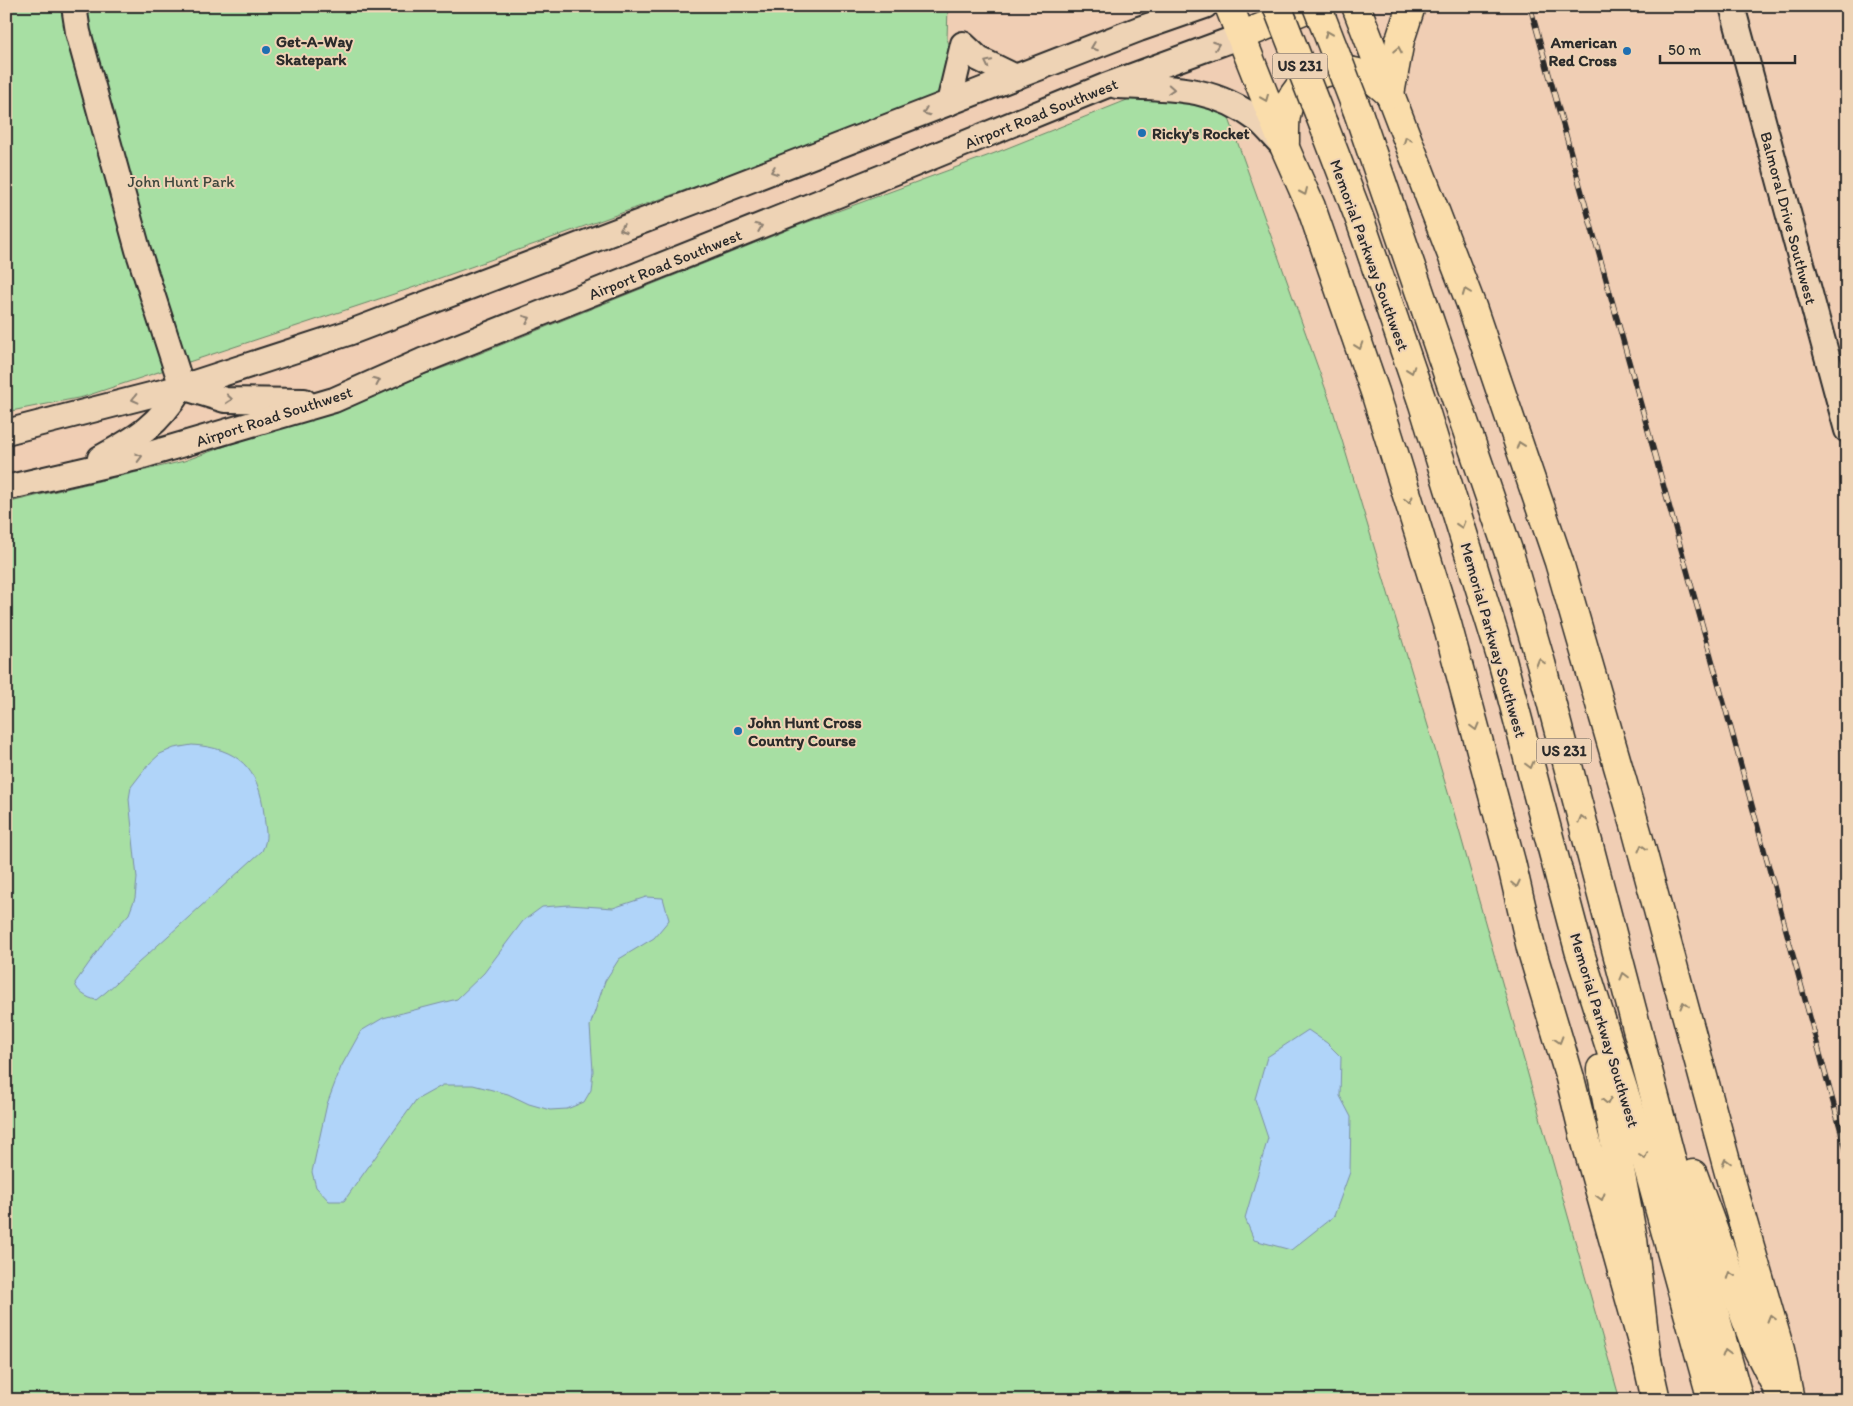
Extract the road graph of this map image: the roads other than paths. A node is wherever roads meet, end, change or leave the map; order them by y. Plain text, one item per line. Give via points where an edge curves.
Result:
1 (74, 6) edge
2 (1152, 6) edge
3 (1205, 6) edge
4 (1229, 6) edge
5 (1277, 6) edge
6 (1313, 6) edge
7 (1317, 6) edge
8 (1356, 6) edge
9 (1411, 6) edge
10 (1732, 6) edge
11 (1139, 29) junction
12 (1241, 36) junction
13 (1016, 77) junction
14 (1105, 86) junction
15 (1390, 94) junction
16 (949, 103) junction
17 (1285, 148) junction
18 (182, 387) junction
19 (334, 400) junction
20 (1847, 430) edge
21 (6, 432) edge
22 (72, 473) junction
23 (6, 488) edge
24 (1579, 950) junction
25 (1632, 1009) junction
26 (1647, 1360) junction
27 (1656, 1400) edge
28 (1712, 1400) edge
29 (1739, 1400) edge
30 (1783, 1400) edge
31 (1790, 1400) edge

1 - 18 street via 78,32 138,250
2 - 11 street
3 - 11 street
4 - 12 main road
5 -> 24 main road, Memorial Parkway Southwest / US 231, bridge via 1360,220 1426,413 1502,660
6 - 12 main road, Airport Road Southwest
25 -> 7 main road, Memorial Parkway Southwest / US 231, bridge via 1509,553 1358,112
8 - 15 main road
15 -> 9 main road via 1400,40
10 - 20 street, Balmoral Drive Southwest
11 -> 13 street
14 -> 12 street, Airport Road Southwest
12 -> 17 main road
13 - 16 street
13 -> 16 street via 979,59 963,44
14 -> 17 street via 1191,90 1226,101 1259,122
19 -> 14 street, Airport Road Southwest via 422,361
15 - 17 main road via 1372,79 1351,71 1334,70 1316,76 1298,87 1290,102 1285,122
31 -> 15 main road via 1780,1350 1559,562 1472,307
16 -> 18 street via 351,332
17 -> 26 main road via 1311,208 1375,392 1447,624 1531,948
18 -> 19 street via 225,400
18 -> 21 street
18 - 22 street via 153,425 132,441
22 -> 19 street, Airport Road Southwest via 136,458
22 - 23 street, Airport Road Southwest
24 -> 26 main road via 1633,1239
24 -> 28 main road, Memorial Parkway Southwest / US 231 via 1647,1164
29 -> 25 main road, Memorial Parkway Southwest / US 231
30 -> 25 main road via 1755,1344
26 - 27 main road

